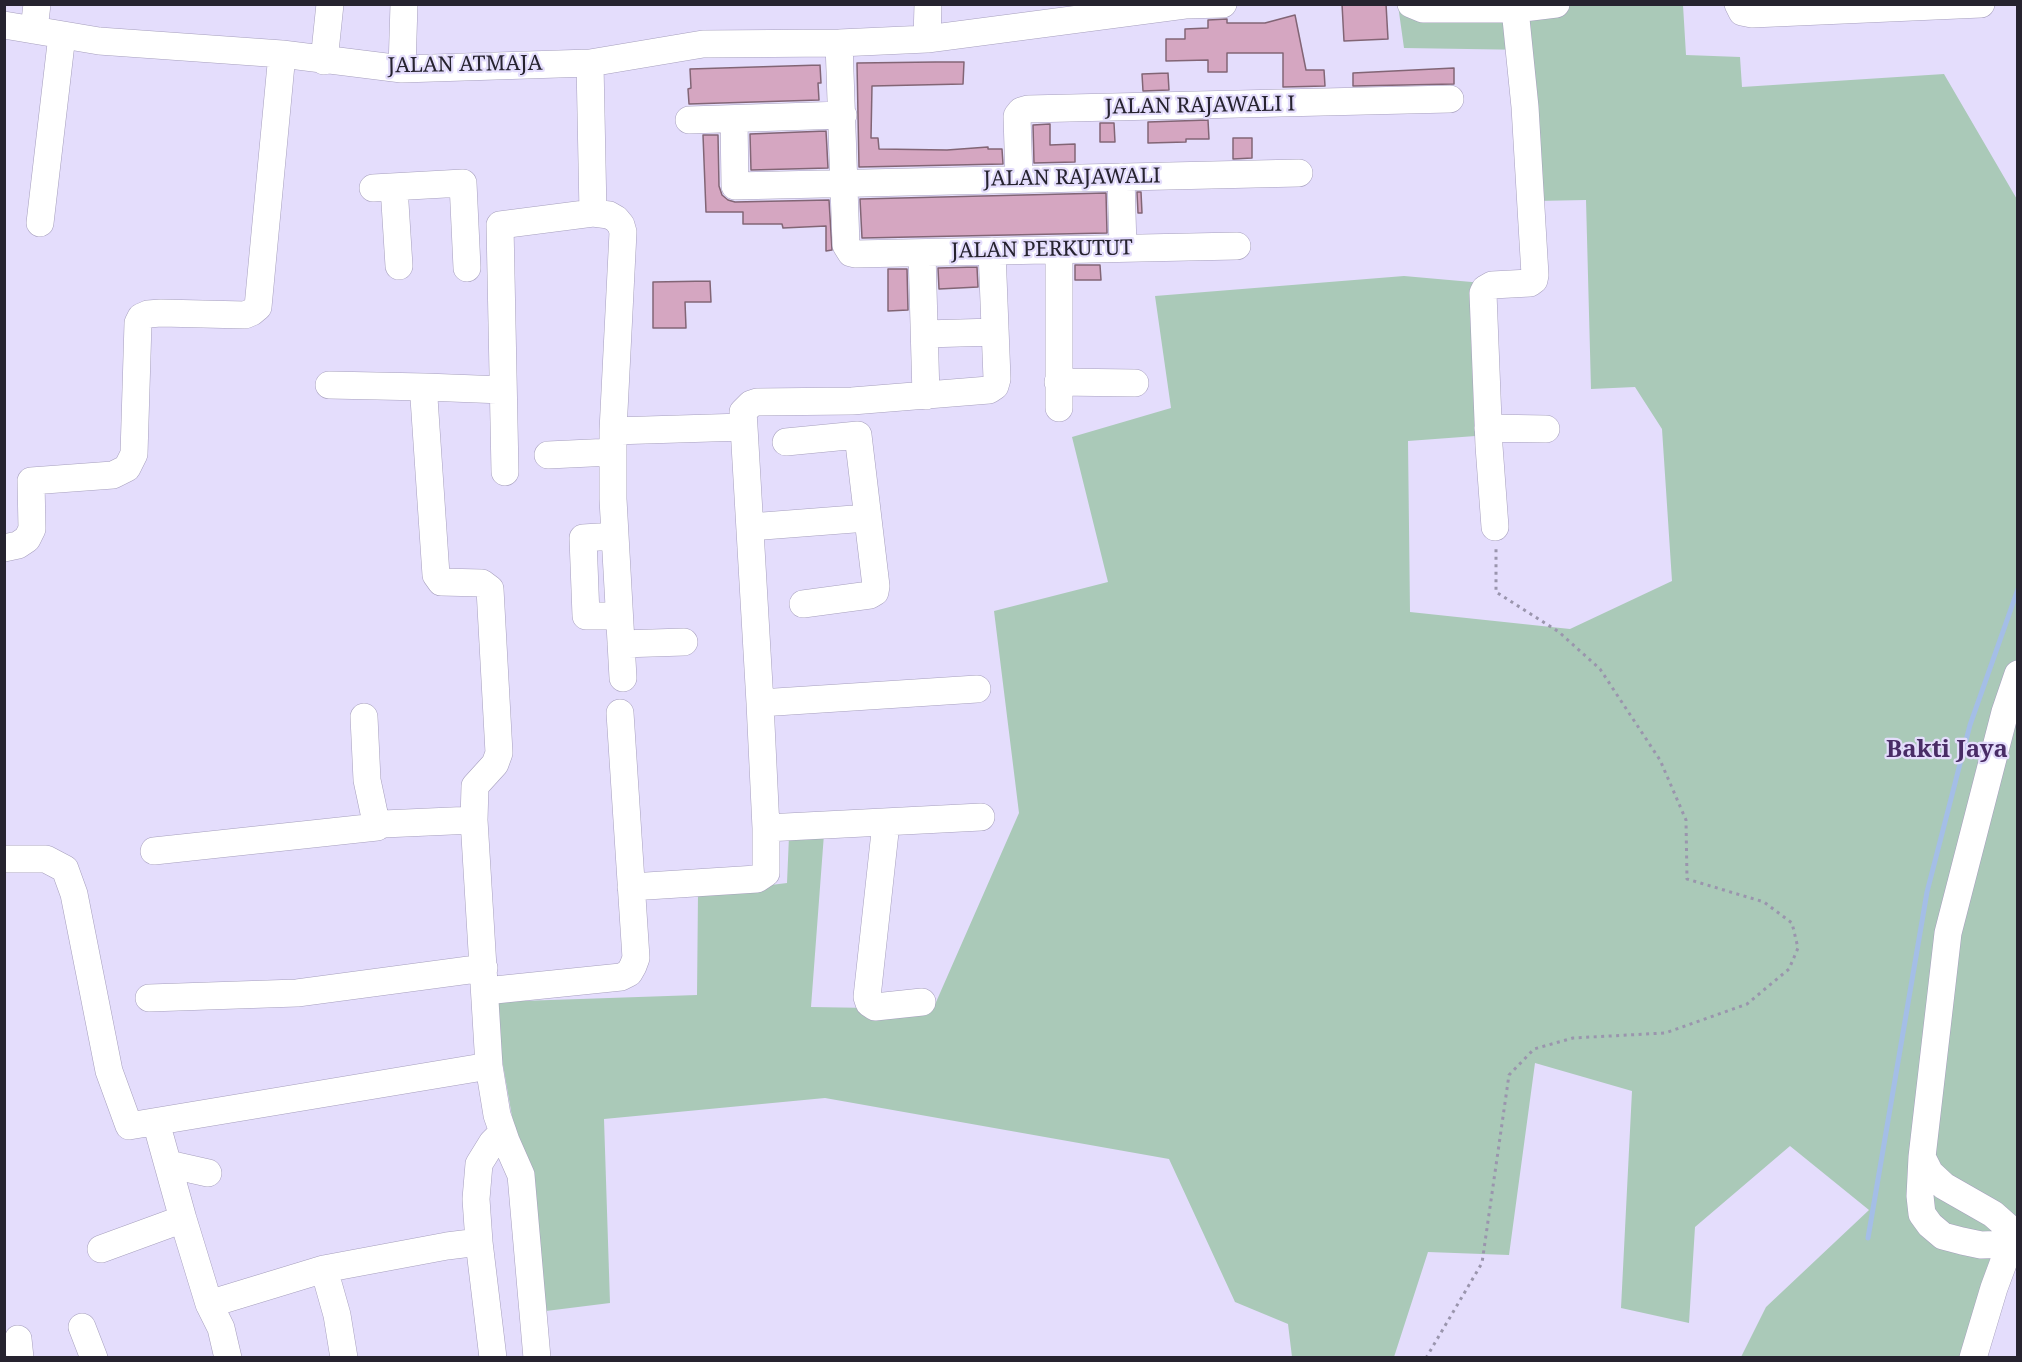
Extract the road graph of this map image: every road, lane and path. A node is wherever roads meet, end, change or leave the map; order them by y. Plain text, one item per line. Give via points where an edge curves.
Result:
1 (330, 4) edge
2 (404, 4) edge
3 (928, 4) edge
4 (1223, 4) edge
5 (1411, 4) edge
6 (1556, 4) edge
7 (1738, 4) edge
8 (1981, 4) edge
9 (1515, 9) junction
10 (36, 17) edge
11 (4, 25) edge
12 (62, 35) junction
13 (927, 39) junction
14 (839, 43) junction
15 (282, 54) junction
16 (324, 61) junction
17 (590, 63) junction
18 (402, 69) junction
19 (1450, 99) dead end
20 (843, 115) junction
21 (734, 119) junction
22 (689, 120) dead end
23 (1299, 173) dead end
24 (1121, 177) junction
25 (1018, 179) junction
26 (845, 183) junction
27 (593, 213) junction
28 (40, 223) dead end
29 (465, 225) junction
30 (500, 225) junction
31 (1237, 246) dead end
32 (1123, 248) junction
33 (1059, 250) junction
34 (992, 251) junction
35 (922, 253) junction
36 (399, 266) dead end
37 (467, 268) dead end
38 (995, 332) junction
39 (925, 334) junction
40 (1135, 383) dead end
41 (329, 385) dead end
42 (425, 387) junction
43 (503, 390) junction
44 (926, 396) junction
45 (744, 427) junction
46 (1488, 428) junction
47 (1546, 429) dead end
48 (613, 442) junction
49 (786, 442) dead end
50 (548, 455) dead end
51 (506, 472) dead end
52 (867, 518) junction
53 (750, 527) junction
54 (1495, 527) joint
55 (4, 548) edge
56 (803, 604) dead end
57 (684, 642) dead end
58 (621, 644) junction
59 (2018, 674) edge
60 (623, 678) dead end
61 (977, 689) dead end
62 (760, 703) junction
63 (620, 714) dead end
64 (364, 717) dead end
65 (981, 817) dead end
66 (474, 820) junction
67 (886, 823) junction
68 (376, 827) junction
69 (766, 828) junction
70 (154, 851) dead end
71 (4, 858) edge
72 (631, 887) junction
73 (484, 979) junction
74 (149, 998) dead end
75 (922, 1002) dead end
76 (489, 1066) junction
77 (156, 1122) junction
78 (503, 1132) junction
79 (1922, 1157) junction
80 (168, 1164) junction
81 (208, 1173) dead end
82 (183, 1219) junction
83 (2014, 1238) edge
84 (479, 1242) junction
85 (101, 1249) dead end
86 (324, 1269) junction
87 (2006, 1287) edge
88 (209, 1304) junction
89 (82, 1327) dead end
90 (94, 1358) edge
91 (228, 1358) edge
92 (345, 1358) edge
93 (493, 1358) edge
94 (537, 1358) edge
95 (1426, 1358) edge
96 (1973, 1358) edge

1 - 16 street
2 - 18 street
3 - 13 street
4 - 13 street, JALAN ATMAJA via 1185,5
5 - 9 street via 1423,9
6 - 9 street
7 - 8 street via 1742,12 1752,14
9 - 46 street via 1526,107 1535,275 1530,283 1492,285 1483,293
10 - 11 street, JALAN ATMAJA
10 - 12 street, JALAN ATMAJA
12 - 15 street, JALAN ATMAJA
12 - 28 street
13 - 14 street, JALAN ATMAJA
14 - 17 street, JALAN ATMAJA via 704,44
14 - 20 street
15 - 16 street, JALAN ATMAJA
15 - 55 street via 258,307 245,315 161,313 141,317 134,454 127,468 113,474 31,481 32,529 27,539
16 - 18 street, JALAN ATMAJA
17 - 18 street, JALAN ATMAJA
17 - 27 street
19 - 25 street, JALAN RAJAWALI I via 1028,109 1017,116
20 - 21 street
20 - 26 street
21 - 22 street
21 - 26 street, JALAN RAJAWALI via 736,199
23 - 24 street, JALAN RAJAWALI
24 - 25 street, JALAN RAJAWALI
24 - 32 street
25 - 26 street, JALAN RAJAWALI
26 - 35 street, JALAN PERKUTUT via 848,249 855,254
27 - 30 street
27 - 48 street via 616,219 623,232
29 - 30 street
29 - 36 street via 463,183 384,188
29 - 37 street
30 - 43 street
31 - 32 street, JALAN PERKUTUT
32 - 33 street, JALAN PERKUTUT
33 - 34 street, JALAN PERKUTUT
33 - 40 street via 1059,395
34 - 35 street, JALAN PERKUTUT
34 - 38 street
35 - 39 street
38 - 39 street
38 - 44 street via 994,386 988,390
39 - 44 street
41 - 42 street
42 - 43 street
42 - 66 street via 436,575 441,582 482,583 489,589 499,753 495,764 475,786
43 - 51 street
44 - 45 street via 757,402 743,412
45 - 48 street
45 - 53 street
46 - 47 street
46 - 54 street
48 - 50 street
48 - 58 street
49 - 52 street via 858,435
52 - 53 street
52 - 56 street via 875,592
53 - 62 street
54 - 95 path via 1496,592 1559,632 1600,669 1660,760 1686,820 1687,879 1764,902 1792,923 1798,948 1788,969 1747,1004 1665,1033 1573,1038 1534,1049 1509,1075 1482,1263
57 - 58 street
58 - 60 street
59 - 79 street via 1948,933
61 - 62 street
62 - 69 street
63 - 72 street
64 - 68 street via 367,780
65 - 67 street
66 - 68 street
66 - 73 street
67 - 69 street
67 - 75 street via 868,1003 875,1007
68 - 70 street
69 - 72 street via 767,868 763,877
71 - 77 street via 46,859 65,869 74,894 109,1071 128,1125
72 - 73 street via 636,958 629,973 621,977
73 - 74 street via 297,993
73 - 76 street
76 - 77 street
76 - 78 street
77 - 80 street
78 - 84 street via 479,1164
78 - 94 street via 521,1175
79 - 83 street via 1930,1173 1944,1186 1993,1214
79 - 83 street via 1922,1214 1930,1225 1943,1236 1981,1245
80 - 81 street
80 - 82 street
82 - 85 street
82 - 88 street
83 - 87 street
84 - 86 street
84 - 93 street
86 - 88 street
86 - 92 street
87 - 96 street
88 - 91 street
89 - 90 street

